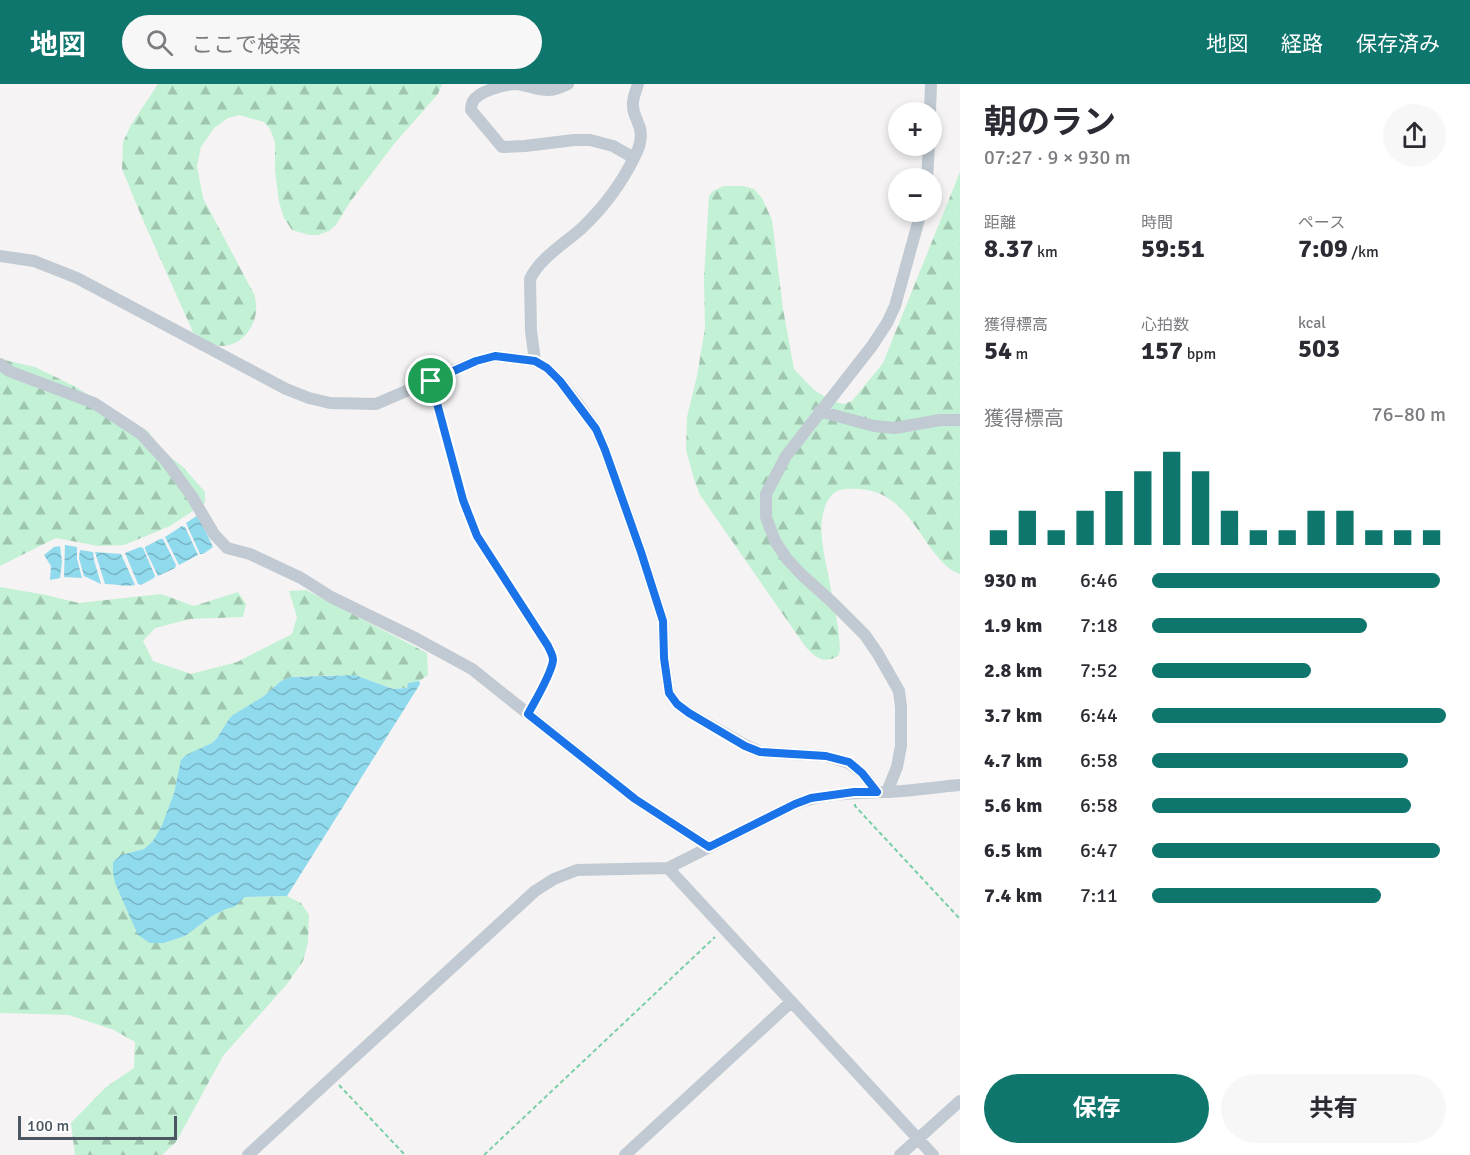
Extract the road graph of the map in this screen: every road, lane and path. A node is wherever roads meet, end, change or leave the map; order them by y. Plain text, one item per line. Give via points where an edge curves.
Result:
1 (568, 84) edge
2 (638, 84) edge
3 (931, 84) edge
4 (930, 102) edge
5 (634, 158) junction
6 (918, 222) edge
7 (0, 256) edge
8 (535, 361) junction
9 (0, 364) edge
10 (431, 381) junction
11 (819, 411) junction
12 (960, 420) edge
13 (528, 714) junction
14 (960, 785) edge
15 (854, 792) junction
16 (882, 792) junction
17 (709, 847) junction
18 (668, 868) junction
19 (960, 919) edge
20 (724, 928) junction
21 (791, 1002) junction
22 (332, 1077) junction
23 (960, 1101) edge
24 (918, 1138) junction
25 (248, 1155) edge
26 (405, 1155) edge
27 (484, 1155) edge
28 (625, 1155) edge
29 (900, 1155) edge
30 (933, 1155) edge

1 - 5 street via 551,90 506,84 474,99 471,110 502,147 590,140 613,146
2 - 5 street via 633,108 641,139
3 - 4 street
5 - 8 street via 605,203 530,279
6 - 11 street via 887,324
7 - 10 street via 34,261 77,278 309,398 330,403 376,404
8 - 10 street via 495,356
8 - 16 street via 560,381 596,429 605,450 663,621 669,693 677,704 760,752 826,756 849,762
9 - 13 street via 9,371 94,403 141,434 166,461 227,548 291,573 472,669
10 - 13 path via 463,500 477,536 552,656 550,669
11 - 12 street via 895,428
11 - 16 street via 786,456 766,494 766,518 787,559 865,635 899,691 901,746 897,767
13 - 17 street via 635,799
14 - 16 street
15 - 16 street
15 - 17 street via 803,801
15 - 19 path via 855,806
17 - 18 street
18 - 20 street
18 - 22 street via 577,870 554,879 535,891
20 - 21 street
20 - 27 path
21 - 24 street
21 - 28 street
22 - 25 street
22 - 26 path
23 - 24 street
24 - 29 street
24 - 30 street

